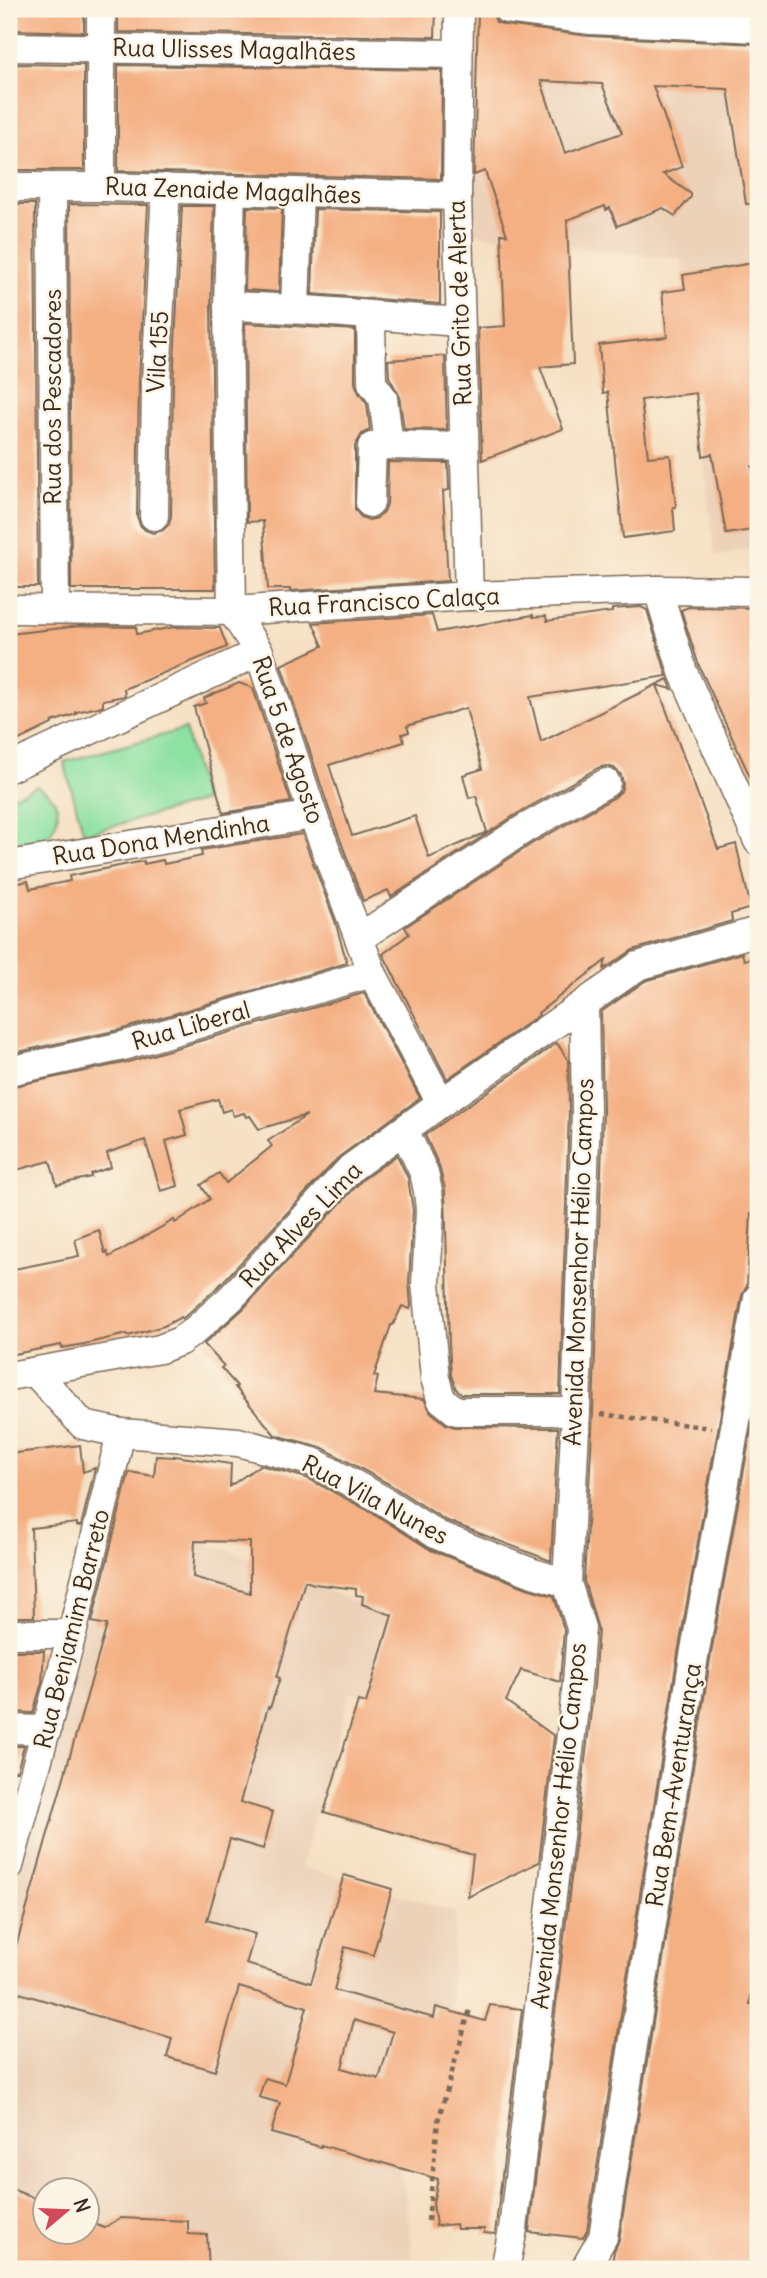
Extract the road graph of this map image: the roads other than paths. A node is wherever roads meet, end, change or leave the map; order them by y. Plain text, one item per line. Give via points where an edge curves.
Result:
1 (101, 9) edge
2 (459, 9) edge
3 (507, 9) edge
4 (591, 14) edge
5 (758, 28) edge
6 (9, 47) edge
7 (100, 48) junction
8 (458, 54) junction
9 (9, 187) edge
10 (52, 187) junction
11 (101, 187) junction
12 (166, 188) junction
13 (231, 190) junction
14 (299, 193) junction
15 (457, 196) junction
16 (228, 306) junction
17 (295, 308) junction
18 (370, 316) junction
19 (460, 322) junction
20 (389, 445) junction
21 (464, 447) junction
22 (370, 503) dead end
23 (154, 516) dead end
24 (658, 590) junction
25 (758, 591) edge
26 (469, 596) junction
27 (55, 607) junction
28 (9, 609) edge
29 (232, 611) junction
30 (259, 652) junction
31 (9, 768) edge
32 (606, 783) dead end
33 (313, 815) junction
34 (758, 841) edge
35 (9, 865) edge
36 (758, 931) edge
37 (359, 938) junction
38 (372, 974) junction
39 (584, 1004) junction
40 (9, 1071) edge
41 (441, 1103) junction
42 (404, 1130) junction
43 (758, 1298) edge
44 (22, 1374) edge
45 (576, 1411) junction
46 (121, 1433) junction
47 (567, 1583) junction
48 (9, 1634) edge
49 (72, 1634) junction
50 (9, 1729) edge
51 (47, 1730) junction
52 (9, 1866) edge
53 (505, 2269) edge
54 (585, 2269) edge

1 - 7 street
2 - 8 street, Rua Grito de Alerta
3 - 4 street
4 - 5 street
6 - 7 street, Rua Ulisses Magalhães
7 - 8 street, Rua Ulisses Magalhães
7 - 11 street
8 - 15 street, Rua Grito de Alerta
9 - 10 street, Rua Zenaide Magalhães
10 - 11 street, Rua Zenaide Magalhães
10 - 27 street, Rua dos Pescadores
11 - 12 street, Rua Zenaide Magalhães
12 - 13 street, Rua Zenaide Magalhães
12 - 23 street, Vila 155
13 - 14 street, Rua Zenaide Magalhães
13 - 16 street
14 - 15 street, Rua Zenaide Magalhães
14 - 17 street
15 - 19 street, Rua Grito de Alerta
16 - 17 street
16 - 29 street
17 - 18 street
18 - 19 street
18 - 20 street via 372,383 383,398
19 - 21 street, Rua Grito de Alerta
20 - 21 street
20 - 22 street via 372,447
21 - 26 street, Rua Grito de Alerta
24 - 25 street, Rua Francisco Calaça
24 - 26 street, Rua Francisco Calaça
24 - 34 street via 683,672
26 - 29 street, Rua Francisco Calaça
27 - 28 street, Rua Francisco Calaça
27 - 29 street, Rua Francisco Calaça
29 - 30 street, Rua 5 de Agosto
30 - 31 street
30 - 33 street, Rua 5 de Agosto
32 - 37 street via 524,829
33 - 35 street, Rua Dona Mendinha
33 - 37 street, Rua 5 de Agosto
36 - 39 street, Rua Alves Lima via 638,966
37 - 38 street, Rua 5 de Agosto
38 - 40 street, Rua Liberal via 123,1046
38 - 41 street, Rua 5 de Agosto
39 - 41 street, Rua Alves Lima
39 - 45 street, Avenida Monsenhor Hélio Campos via 586,1110
41 - 42 street, Rua Alves Lima
42 - 44 street, Rua Alves Lima via 351,1168 231,1298 180,1341 160,1349
42 - 45 street via 428,1191 426,1283 441,1399 456,1411
43 - 54 street, Rua Bem-Aventurança via 694,1656 603,2237
44 - 46 street, Rua Vila Nunes via 82,1425
45 - 47 street, Avenida Monsenhor Hélio Campos
46 - 47 street, Rua Vila Nunes via 238,1442 313,1462 437,1535
46 - 49 street, Rua Benjamim Barreto
47 - 53 street, Avenida Monsenhor Hélio Campos via 581,1628 577,1683
48 - 49 street
49 - 51 street, Rua Benjamim Barreto
50 - 51 street
51 - 52 street, Rua Benjamim Barreto

